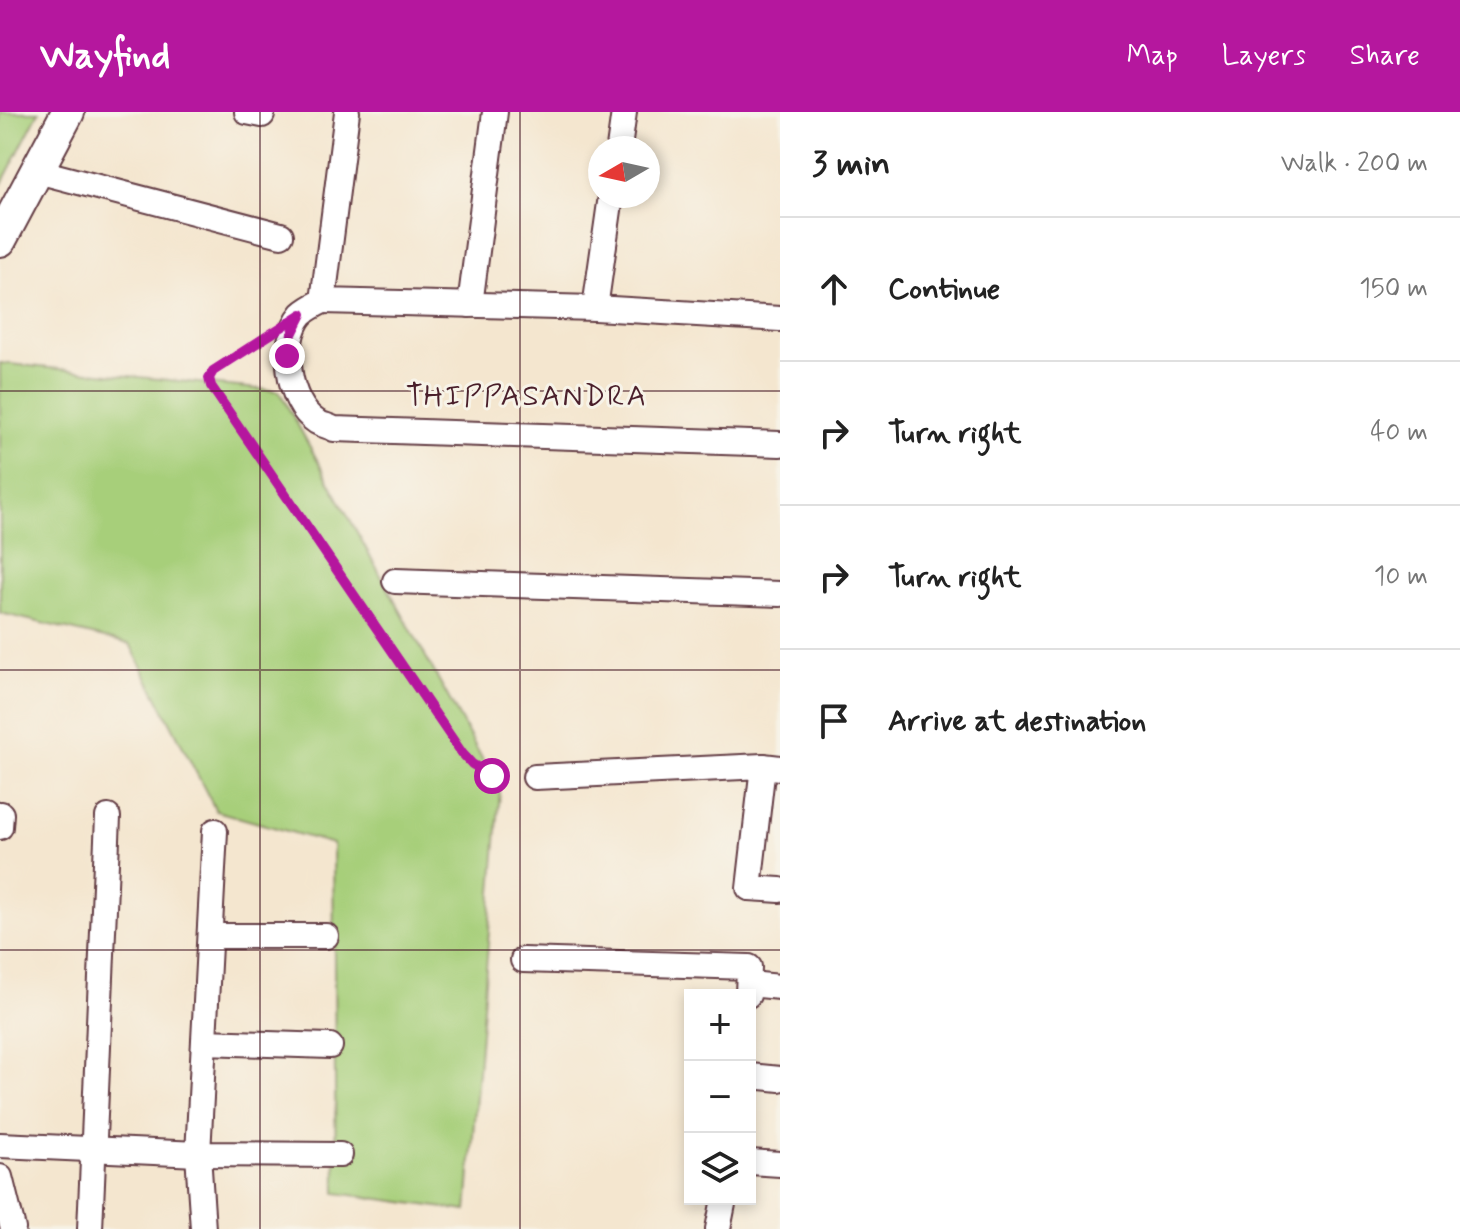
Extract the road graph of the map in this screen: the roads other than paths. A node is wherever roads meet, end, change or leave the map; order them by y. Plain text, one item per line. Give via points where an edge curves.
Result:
1 (68, 112) edge
2 (347, 112) edge
3 (495, 112) edge
4 (624, 112) edge
5 (621, 136) edge
6 (37, 171) junction
7 (609, 208) edge
8 (281, 235) dead end
9 (0, 240) edge
10 (323, 301) junction
11 (470, 305) junction
12 (595, 308) junction
13 (780, 319) edge
14 (780, 444) edge
15 (395, 581) dead end
16 (780, 594) edge
17 (771, 767) edge
18 (535, 777) dead end
19 (108, 817) dead end
20 (215, 831) dead end
21 (780, 890) edge
22 (210, 936) junction
23 (326, 936) dead end
24 (523, 960) dead end
25 (780, 987) edge
26 (749, 989) edge
27 (204, 1042) junction
28 (330, 1046) dead end
29 (756, 1077) edge
30 (780, 1079) edge
31 (0, 1145) edge
32 (94, 1148) junction
33 (198, 1154) junction
34 (340, 1155) dead end
35 (756, 1162) edge
36 (780, 1164) edge
37 (0, 1177) edge
38 (3, 1204) edge
39 (723, 1205) edge
40 (13, 1229) edge
41 (90, 1229) edge
42 (203, 1229) edge
43 (718, 1229) edge

1 - 6 main road
2 - 10 street
3 - 11 street
4 - 5 street
6 - 8 street
6 - 9 main road
7 - 12 street
10 - 11 street
10 - 14 street via 302,314 287,356 290,380 310,416 334,429
11 - 12 street
12 - 13 street
15 - 16 street
17 - 18 street
17 - 21 street via 749,888
19 - 32 street
20 - 22 street
22 - 23 street
22 - 27 street
24 - 26 street via 749,967
25 - 26 street
27 - 28 street
27 - 33 street
29 - 30 street
31 - 32 street
32 - 33 street
32 - 41 street
33 - 34 street
33 - 42 street
35 - 36 street
37 - 38 street
38 - 40 street
39 - 43 street

